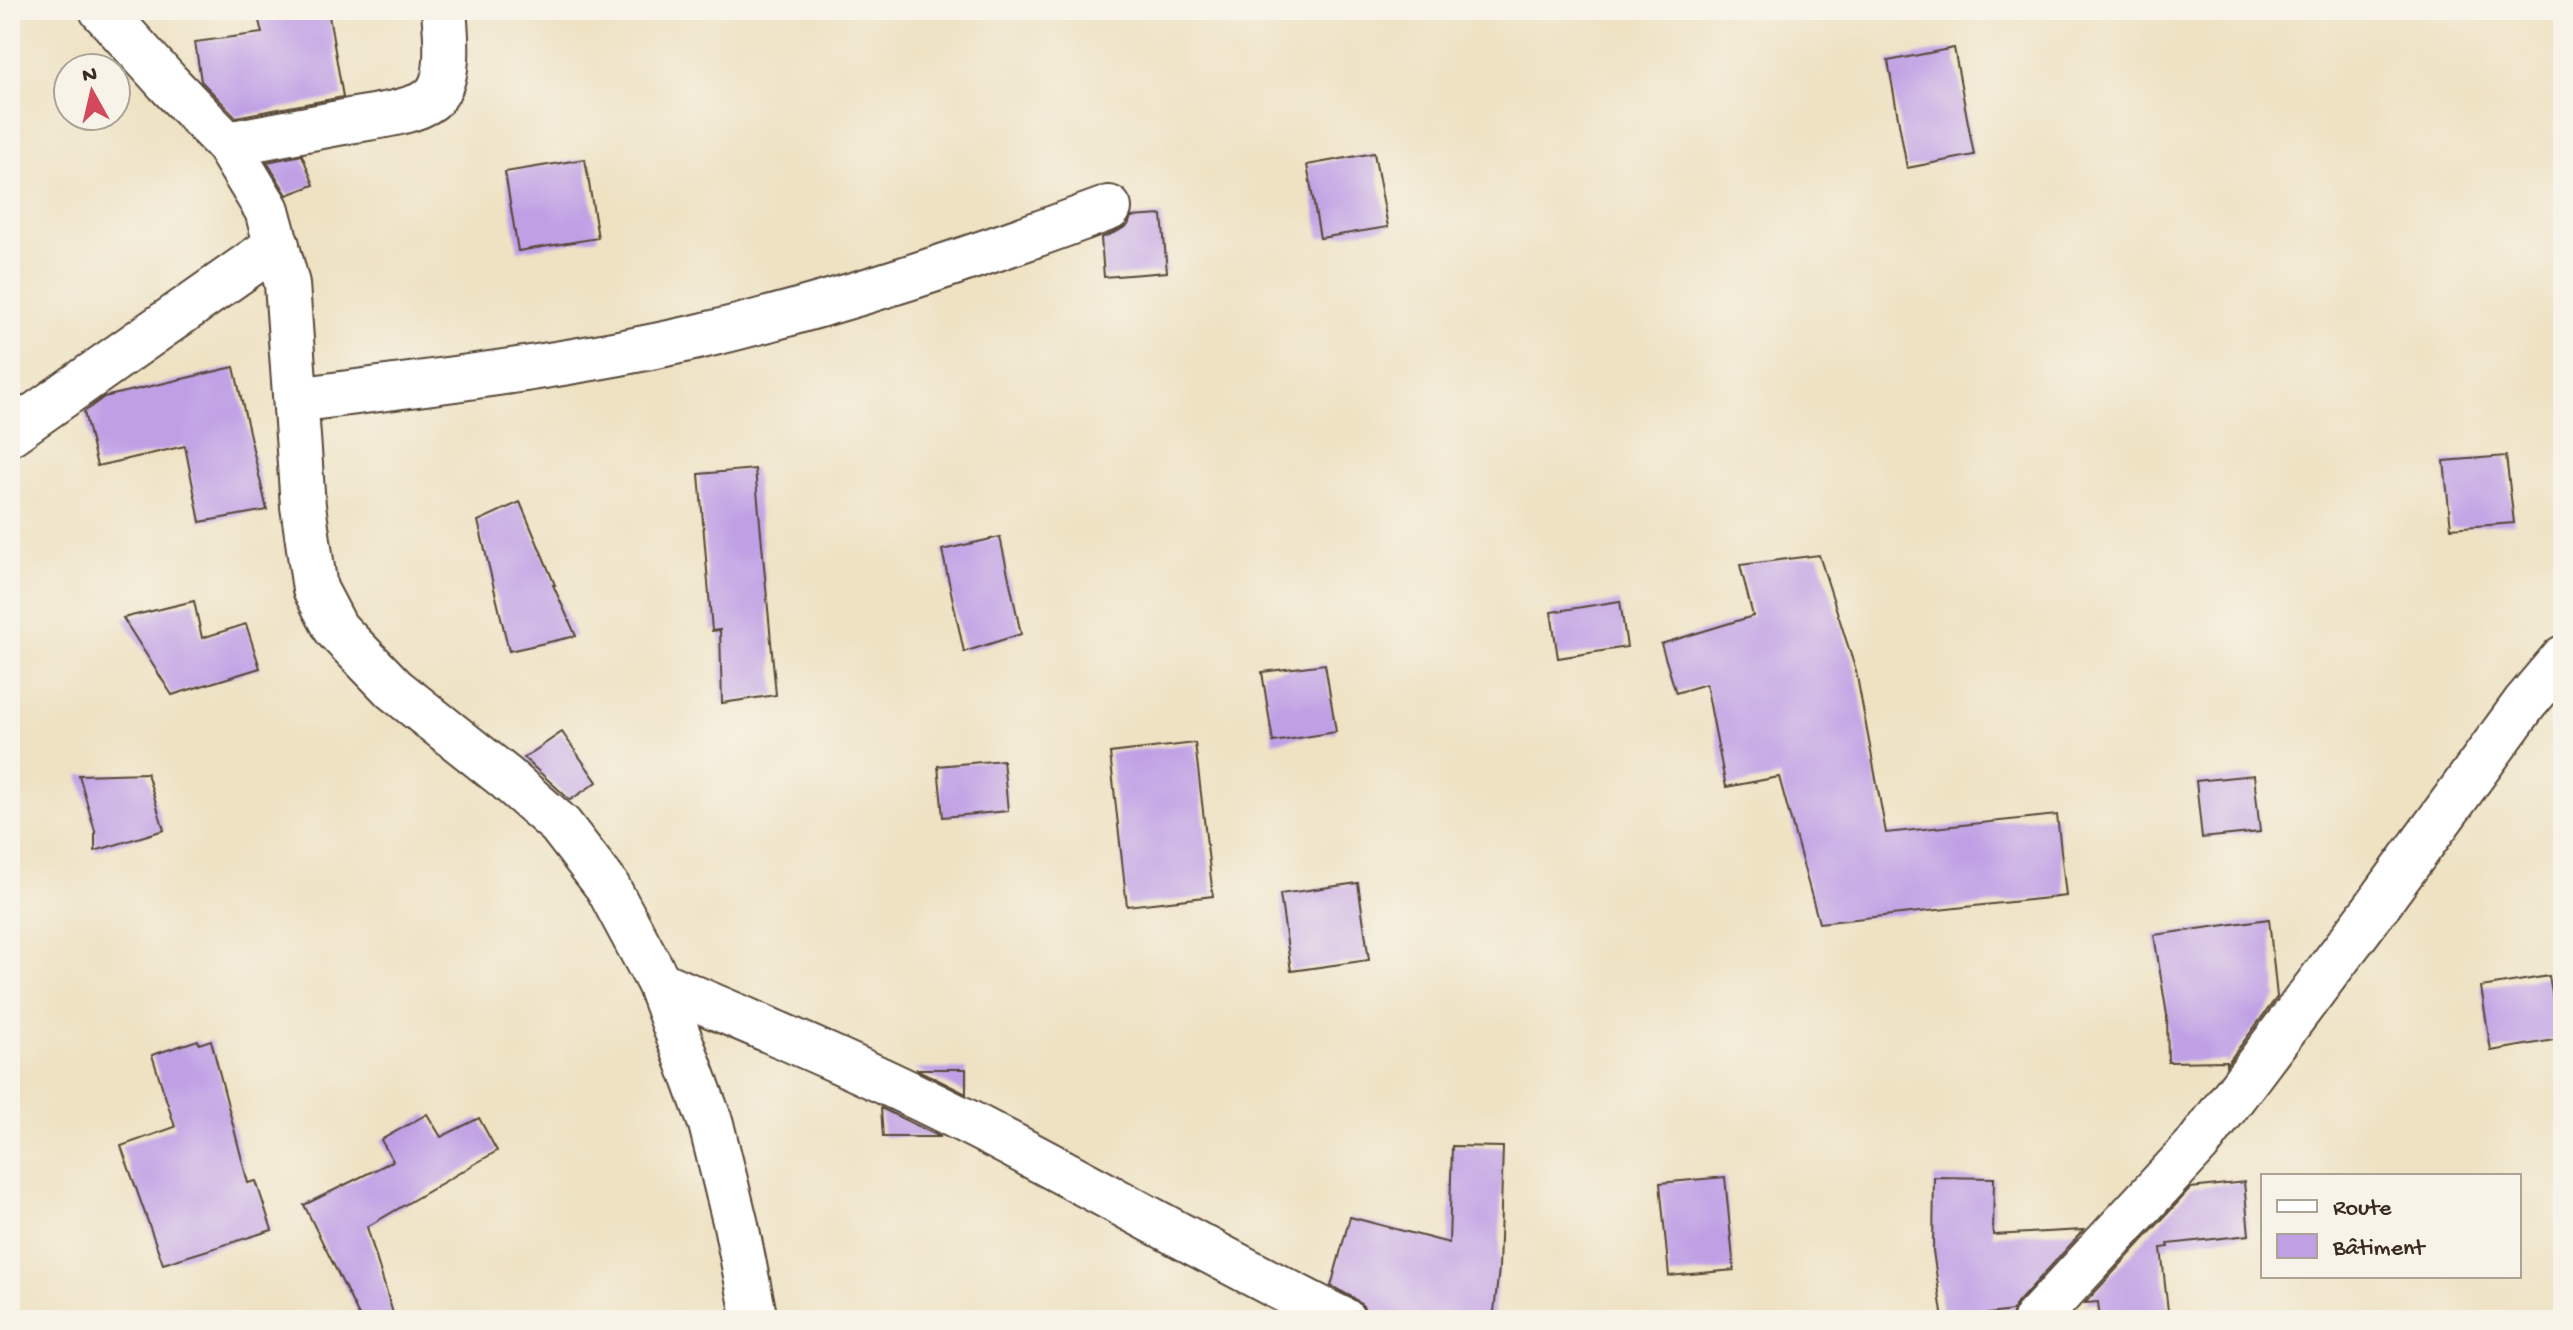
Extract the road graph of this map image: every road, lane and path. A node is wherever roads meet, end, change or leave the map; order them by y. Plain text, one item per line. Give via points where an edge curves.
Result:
1 (102, 10) edge
2 (444, 10) edge
3 (227, 144) junction
4 (1109, 208) dead end
5 (277, 245) junction
6 (296, 400) junction
7 (10, 433) edge
8 (2563, 658) edge
9 (659, 983) junction
10 (10, 1302) edge
11 (30, 1320) edge
12 (755, 1320) edge
13 (1343, 1320) edge
14 (2035, 1320) edge

1 - 3 street
2 - 3 street via 448,50 433,98 381,115
3 - 5 street via 267,210
4 - 6 street via 934,270 695,337 571,362
5 - 6 street via 287,284
5 - 7 street
6 - 9 street via 315,589 336,629 394,689 560,825 607,886
8 - 14 street via 2198,1144
9 - 12 street via 711,1124
9 - 13 street via 823,1052 979,1128
10 - 11 path

